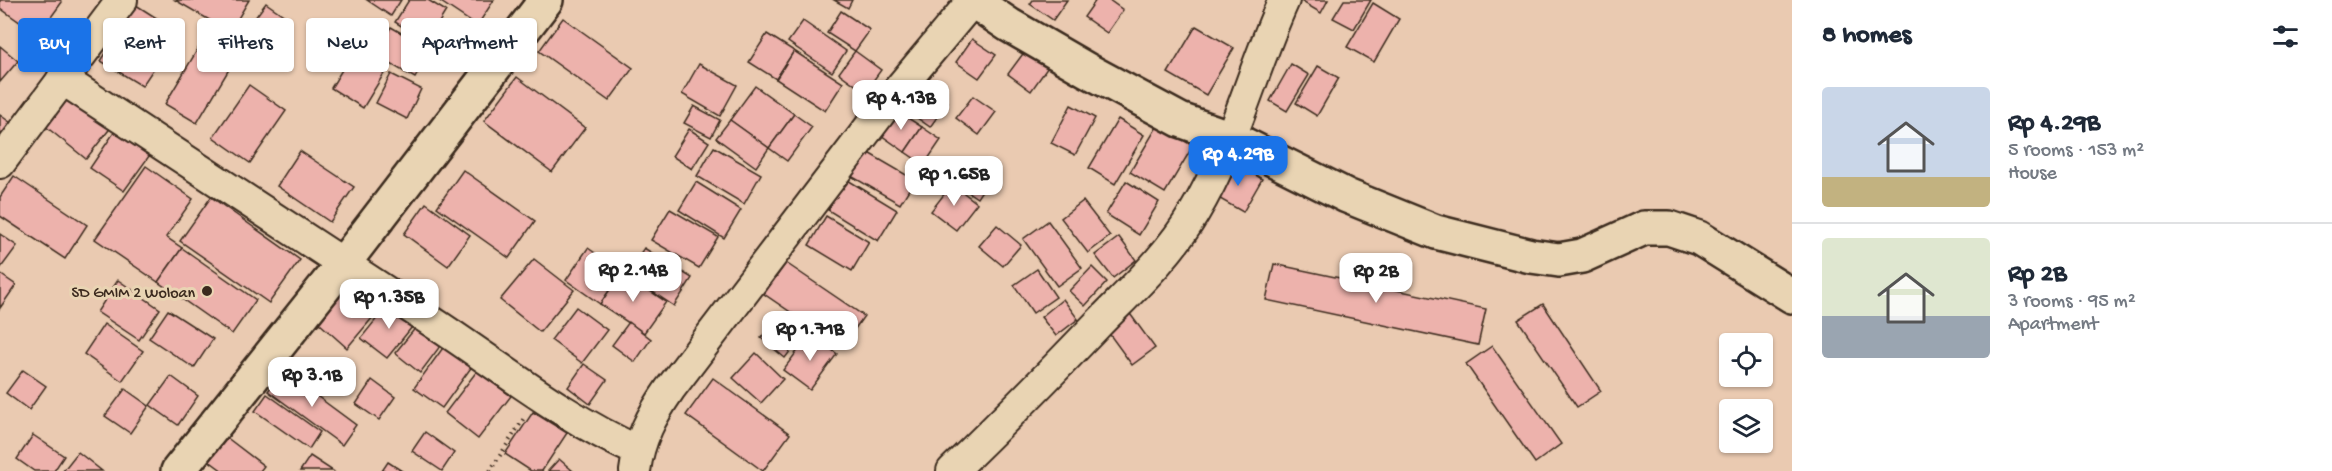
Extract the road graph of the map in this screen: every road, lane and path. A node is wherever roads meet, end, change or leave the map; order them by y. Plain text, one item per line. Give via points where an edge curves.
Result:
1 (122, 0) edge
2 (546, 0) edge
3 (973, 0) edge
4 (1284, 0) edge
5 (62, 79) junction
6 (1231, 138) junction
7 (0, 163) edge
8 (343, 264) junction
9 (1792, 296) edge
10 (539, 395) junction
11 (636, 461) edge
12 (178, 471) edge
13 (490, 471) edge
14 (952, 471) edge

1 - 5 street
2 - 8 street
3 - 6 street via 1009,25 1180,120
3 - 11 street via 897,91 670,389 650,418
4 - 6 street via 1260,54
5 - 7 street
5 - 8 street
6 - 9 street via 1347,196 1436,232 1559,260 1582,255 1644,228 1669,228 1699,238
6 - 14 street via 1194,213 1170,248
8 - 10 street
8 - 12 street
10 - 11 street
10 - 13 path

